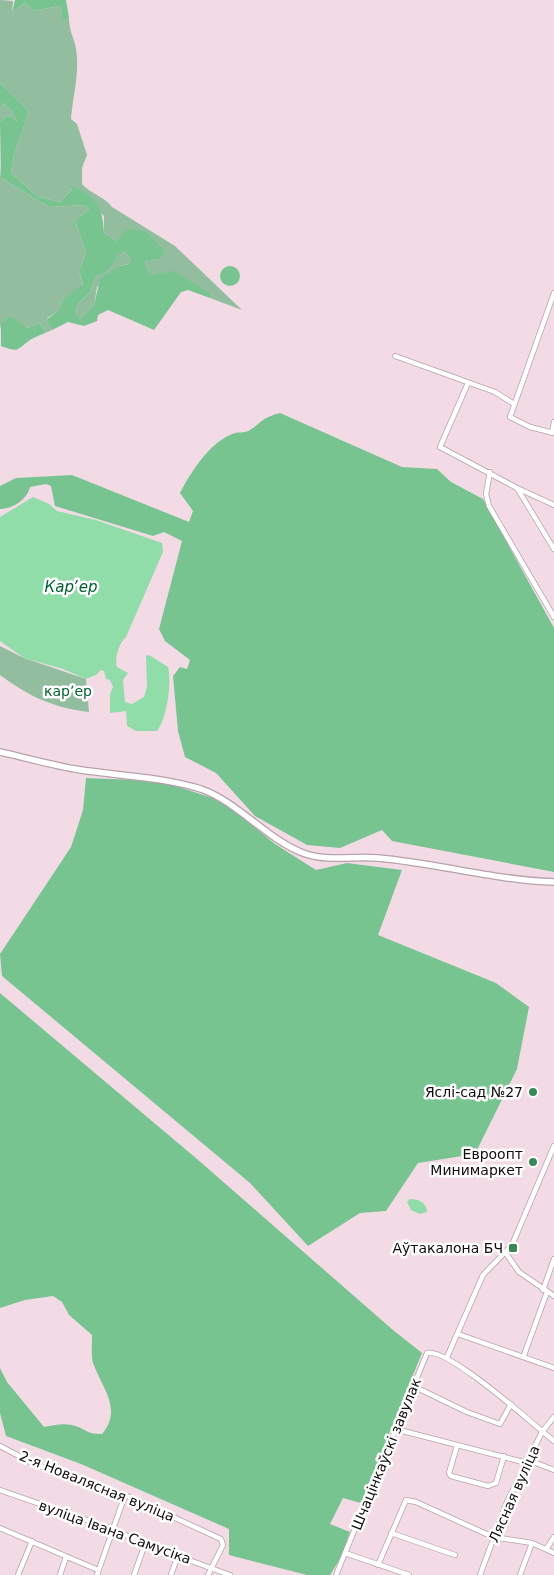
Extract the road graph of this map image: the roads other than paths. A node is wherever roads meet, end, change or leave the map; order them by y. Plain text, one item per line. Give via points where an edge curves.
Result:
1 (554, 293) edge
2 (395, 356) dead end
3 (468, 383) junction
4 (514, 404) junction
5 (554, 422) edge
6 (553, 433) edge
7 (490, 472) junction
8 (518, 488) junction
9 (527, 491) junction
10 (522, 496) junction
11 (554, 504) edge
12 (554, 549) edge
13 (554, 617) edge
14 (0, 752) edge
15 (554, 882) edge
16 (554, 1146) edge
17 (505, 1252) junction
18 (554, 1259) edge
19 (545, 1291) junction
20 (554, 1296) edge
21 (458, 1334) junction
22 (524, 1355) junction
23 (448, 1357) junction
24 (554, 1368) edge
25 (413, 1386) junction
26 (511, 1404) junction
27 (554, 1417) edge
28 (395, 1429) junction
29 (542, 1432) junction
30 (554, 1441) edge
31 (0, 1446) edge
32 (457, 1446) junction
33 (504, 1456) junction
34 (528, 1461) junction
35 (554, 1470) edge
36 (0, 1490) edge
37 (125, 1495) junction
38 (0, 1528) edge
39 (112, 1529) junction
40 (391, 1533) junction
41 (493, 1536) junction
42 (554, 1537) edge
43 (32, 1540) junction
44 (532, 1543) junction
45 (145, 1544) junction
46 (547, 1548) junction
47 (345, 1553) junction
48 (554, 1553) edge
49 (178, 1555) junction
50 (455, 1555) dead end
51 (66, 1557) junction
52 (378, 1565) junction
53 (211, 1567) junction
54 (98, 1573) edge
55 (18, 1575) edge
56 (60, 1575) edge
57 (134, 1575) edge
58 (171, 1575) edge
59 (208, 1575) edge
60 (230, 1575) edge
61 (336, 1575) edge
62 (409, 1575) edge
63 (480, 1575) edge
64 (520, 1575) edge

1 - 4 street
2 - 3 street
3 - 4 street via 494,392
3 - 7 street via 440,447
4 - 6 street via 510,417 513,420
5 - 6 street
7 - 8 street
7 - 13 street via 486,494 489,506
8 - 9 street
8 - 10 street
9 - 10 street
9 - 11 street
10 - 12 street
14 - 15 street via 70,768 174,782 203,790 284,845 305,854 404,861 498,878
16 - 17 street via 516,1236
17 - 19 street via 519,1272
17 - 21 street via 483,1275
18 - 19 street
19 - 20 street
19 - 22 street
21 - 22 street
21 - 23 street
22 - 24 street
23 - 25 street, Шчацінкаўскі завулак via 427,1353
23 - 26 street
25 - 26 street via 500,1424
25 - 28 street, Шчацінкаўскі завулак
26 - 29 street
27 - 29 street, Лясная вуліца
28 - 32 street
28 - 47 street, Шчацінкаўскі завулак
29 - 30 street
29 - 34 street, Лясная вуліца
31 - 37 street, 2-я Новалясная вуліца via 34,1464
32 - 33 street
32 - 33 street via 449,1473 488,1486 496,1483
33 - 34 street
34 - 35 street
34 - 41 street, Лясная вуліца
36 - 39 street, вуліца Івана Самусіка
37 - 39 street
37 - 53 street, 2-я Новалясная вуліца via 221,1539 223,1544
38 - 43 street
39 - 45 street, вуліца Івана Самусіка
39 - 54 street
40 - 41 street via 406,1500
40 - 50 street
40 - 52 street
41 - 44 street
41 - 63 street, Лясная вуліца
42 - 46 street
43 - 51 street
43 - 55 street
44 - 46 street
44 - 64 street
45 - 49 street, вуліца Івана Самусіка
45 - 57 street
46 - 48 street
47 - 52 street
47 - 61 street, Шчацінкаўскі завулак
49 - 53 street, вуліца Івана Самусіка
49 - 58 street
51 - 54 street
51 - 56 street
52 - 62 street
53 - 59 street
53 - 60 street, вуліца Івана Самусіка

